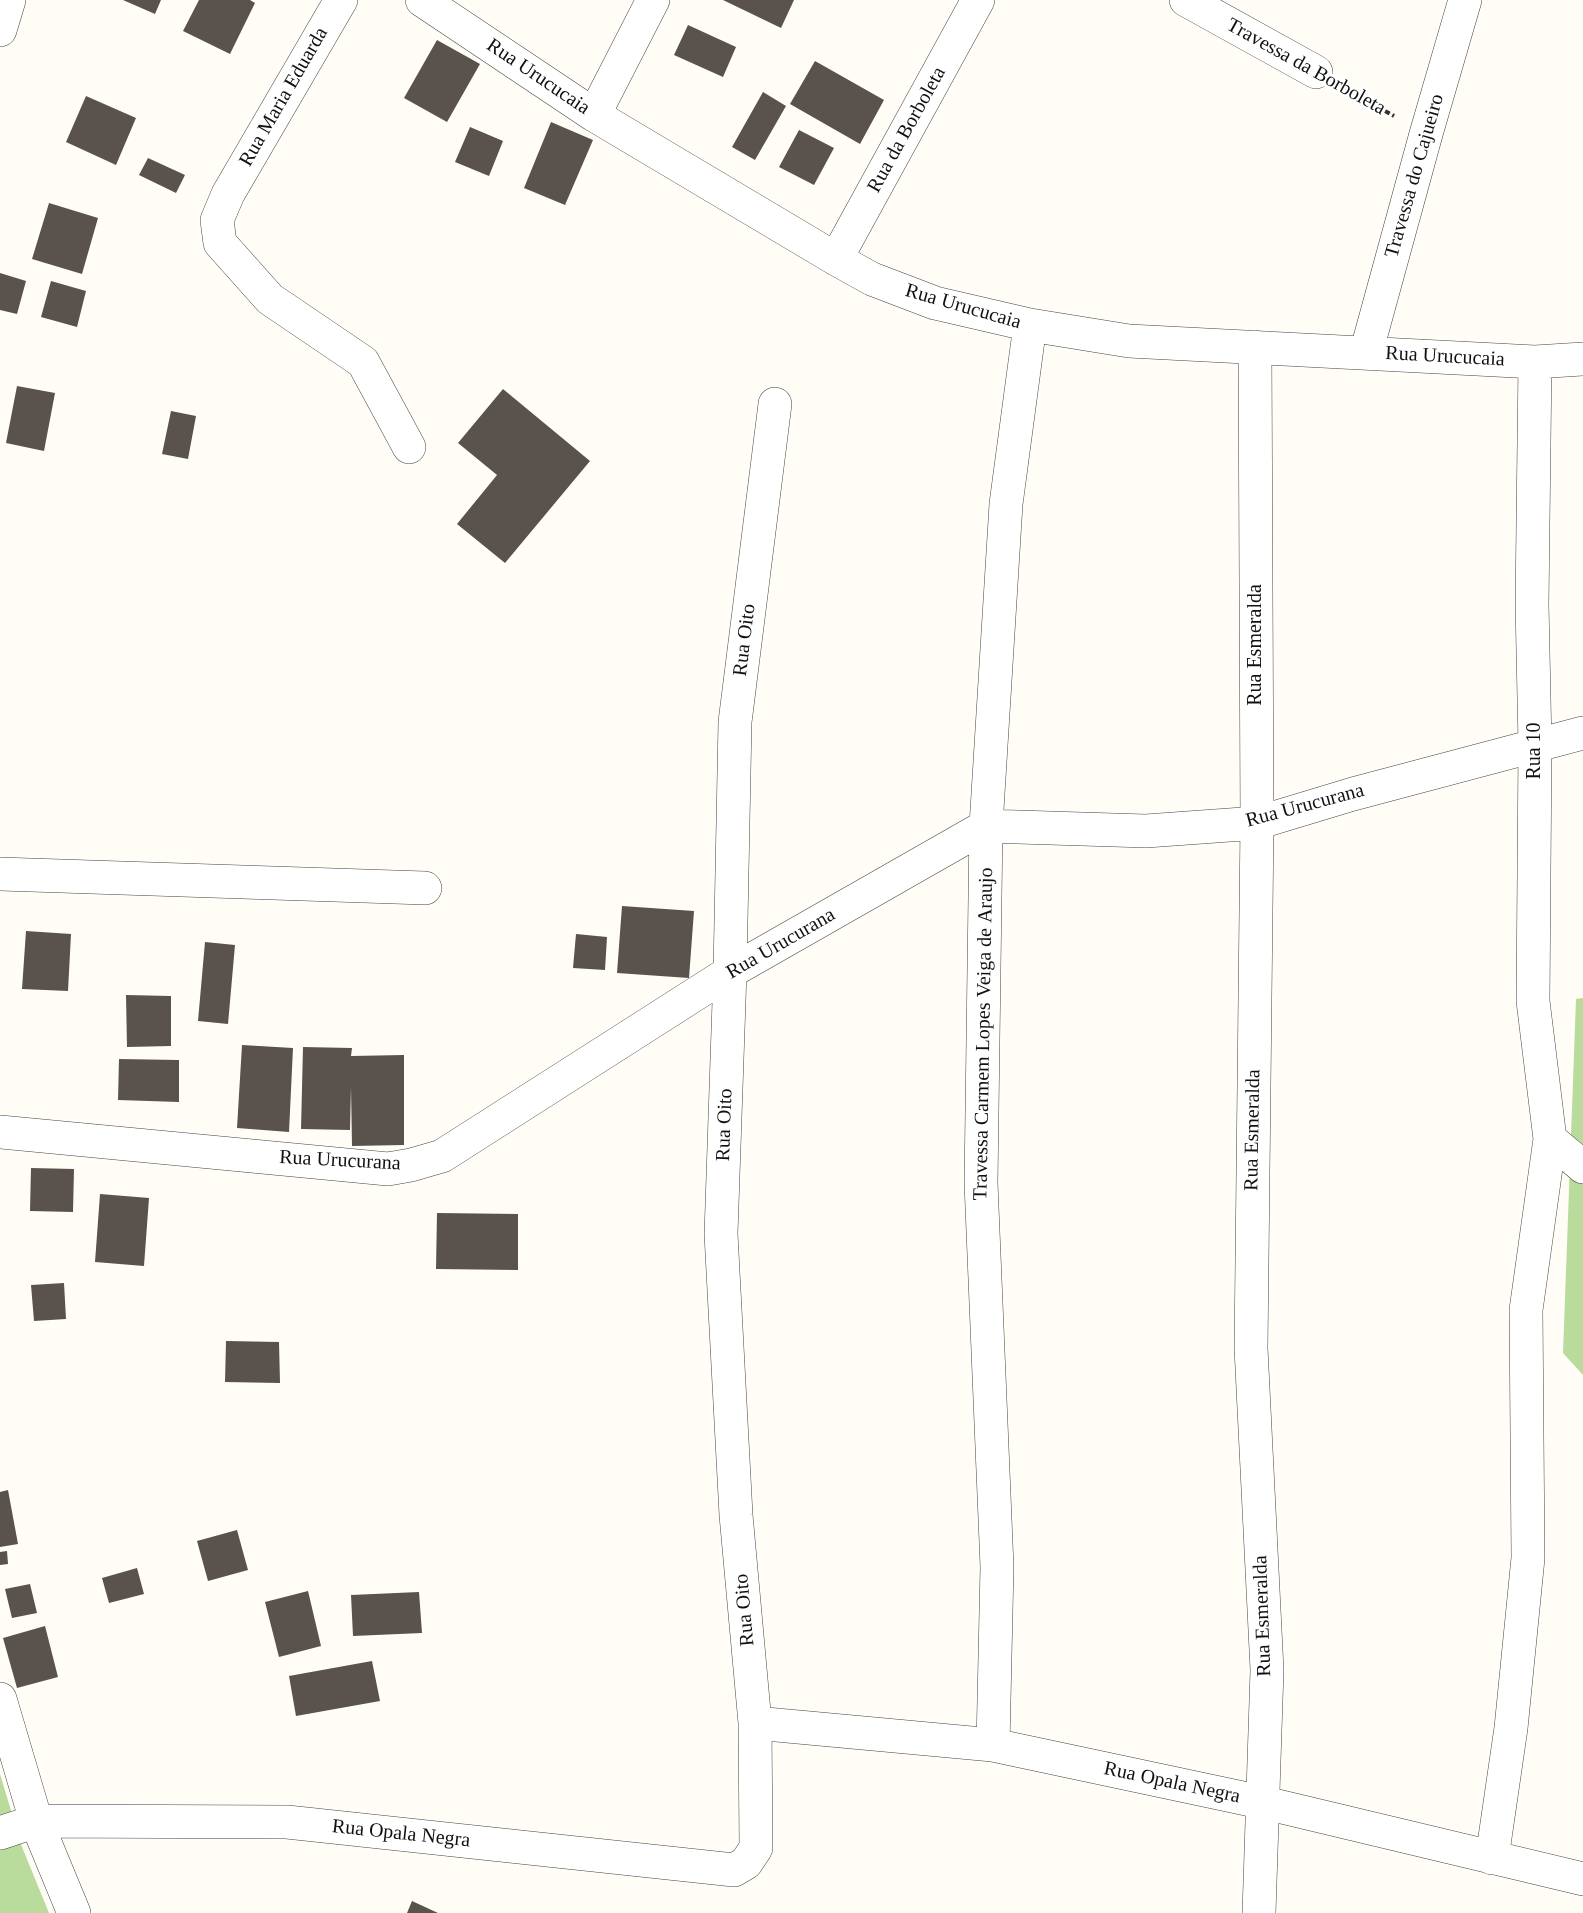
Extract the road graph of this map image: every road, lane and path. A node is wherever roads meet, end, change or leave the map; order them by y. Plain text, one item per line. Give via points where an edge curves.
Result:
1 (9, 0) edge
2 (341, 0) edge
3 (422, 0) edge
4 (653, 0) edge
5 (978, 0) edge
6 (1186, 0) edge
7 (1466, 0) edge
8 (0, 30) edge
9 (1316, 72) joint
10 (594, 115) junction
11 (1426, 134) junction
12 (836, 260) junction
13 (1029, 325) junction
14 (1255, 347) junction
15 (1366, 353) junction
16 (1583, 359) edge
17 (1536, 362) junction
18 (775, 404) dead end
19 (409, 447) dead end
20 (1583, 733) edge
21 (1535, 745) junction
22 (1257, 823) junction
23 (986, 826) junction
24 (0, 874) edge
25 (425, 888) dead end
26 (730, 972) junction
27 (0, 1132) edge
28 (1550, 1139) junction
29 (1583, 1167) edge
30 (0, 1699) edge
31 (755, 1723) junction
32 (993, 1745) junction
33 (1261, 1802) junction
34 (36, 1821) junction
35 (0, 1833) edge
36 (756, 1848) joint
37 (1492, 1858) junction
38 (1583, 1879) edge
39 (74, 1913) edge
40 (1259, 1913) edge

1 - 8 street
2 - 19 street, Rua Maria Eduarda via 228,194 217,220 220,243 270,299 363,362
3 - 10 street, Rua Urucucaia
4 - 10 street
5 - 12 street, Rua da Borboleta
6 - 9 street, Travessa da Borboleta
7 - 11 street, Travessa do Cajueiro
9 - 11 path, Travessa da Borboleta
10 - 12 street, Rua Urucucaia
11 - 15 street, Travessa do Cajueiro
12 - 13 street, Rua Urucucaia via 872,279 935,303
13 - 14 street, Rua Urucucaia via 1129,340
13 - 23 street, Travessa Carmem Lopes Veiga de Araujo via 1006,504
14 - 15 street, Rua Urucucaia
14 - 22 street, Rua Esmeralda
15 - 17 street, Rua Urucucaia
16 - 17 street, Rua Urucucaia
17 - 21 street, Rua 10 via 1532,604
18 - 26 street, Rua Oito via 735,722
20 - 21 street, Rua Urucurana
21 - 22 street, Rua Urucurana
21 - 28 street, Rua 10 via 1533,1001
22 - 23 street, Rua Urucurana via 1146,831
22 - 33 street, Rua Esmeralda via 1251,1348 1267,1670
23 - 26 street, Rua Urucurana
23 - 32 street, Travessa Carmem Lopes Veiga de Araujo via 981,1183 997,1567
24 - 25 street
26 - 27 street, Rua Urucurana via 442,1156 411,1166 388,1169
26 - 31 street, Rua Oito via 722,1234 736,1515
28 - 29 street
28 - 37 street, Rua 10 via 1526,1310 1528,1558 1511,1728
30 - 34 street
31 - 32 street, Rua Opala Negra
31 - 36 street, Rua Oito
32 - 33 street, Rua Opala Negra
33 - 37 street, Rua Opala Negra
33 - 40 street, Rua Esmeralda
34 - 35 street, Rua Opala Negra
34 - 36 street, Rua Opala Negra via 287,1822 734,1870 746,1863
34 - 39 street
37 - 38 street, Rua Opala Negra

